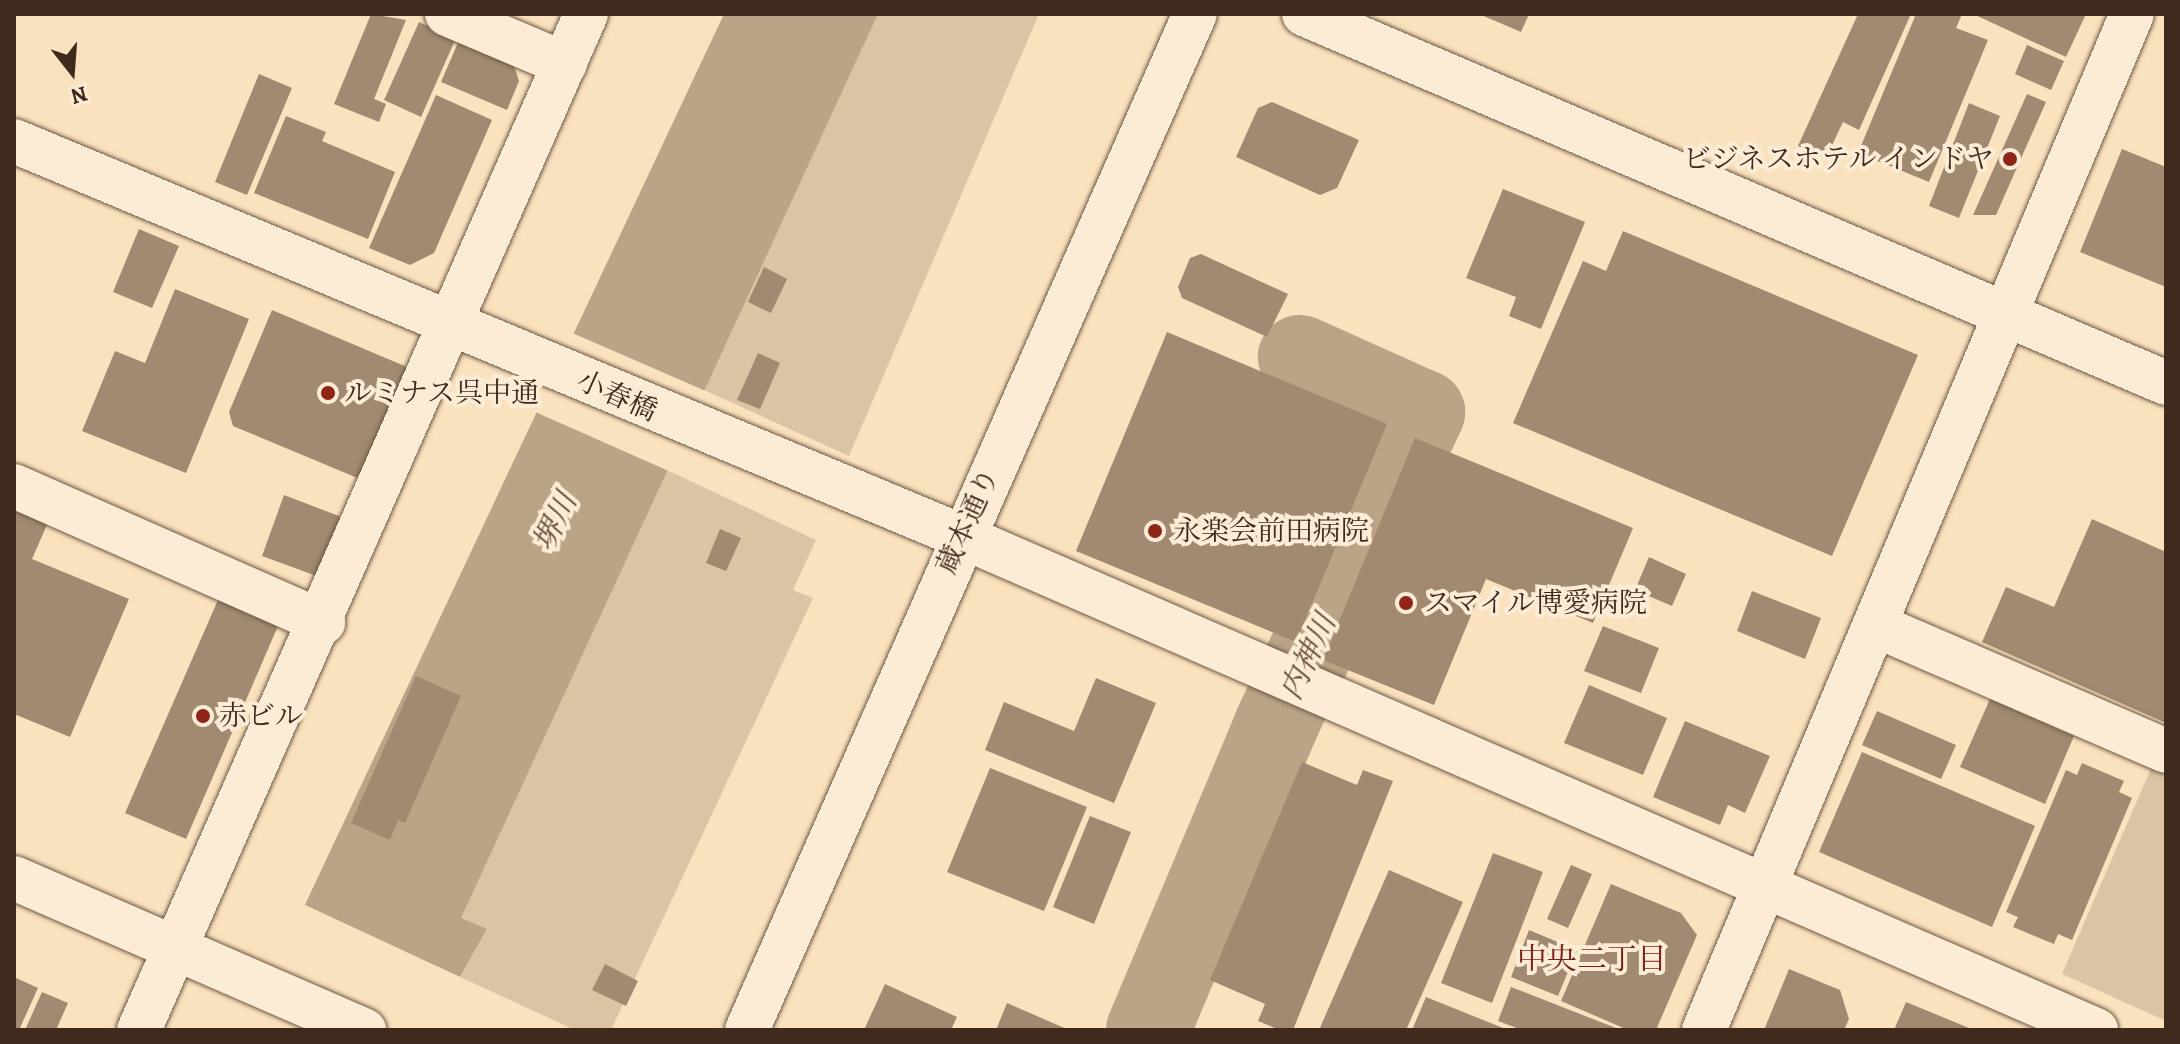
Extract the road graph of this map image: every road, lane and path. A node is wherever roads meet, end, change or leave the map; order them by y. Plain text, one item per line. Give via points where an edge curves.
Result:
1 (447, 14) edge
2 (586, 14) edge
3 (1195, 14) edge
4 (1304, 14) edge
5 (2132, 14) edge
6 (565, 64) junction
7 (14, 141) edge
8 (2006, 314) junction
9 (454, 325) junction
10 (2166, 383) edge
11 (14, 486) edge
12 (961, 536) junction
13 (323, 622) junction
14 (1875, 625) junction
15 (2166, 751) edge
16 (14, 878) edge
17 (1764, 888) junction
18 (177, 947) junction
19 (139, 1030) edge
20 (364, 1030) edge
21 (747, 1030) edge
22 (1704, 1030) edge
23 (2096, 1030) edge

1 - 6 street
2 - 6 street
3 - 12 street, 蔵本通り
4 - 8 street
5 - 8 street
6 - 9 street
7 - 9 street, 小春橋
8 - 10 street
8 - 14 street
9 - 12 street, 小春橋 via 724,443
9 - 13 street
11 - 13 street
12 - 17 street, 小春橋 via 1293,686
12 - 21 street, 蔵本通り
13 - 18 street
14 - 15 street
14 - 17 street
16 - 18 street
17 - 22 street
17 - 23 street, 小春橋
18 - 19 street
18 - 20 street

